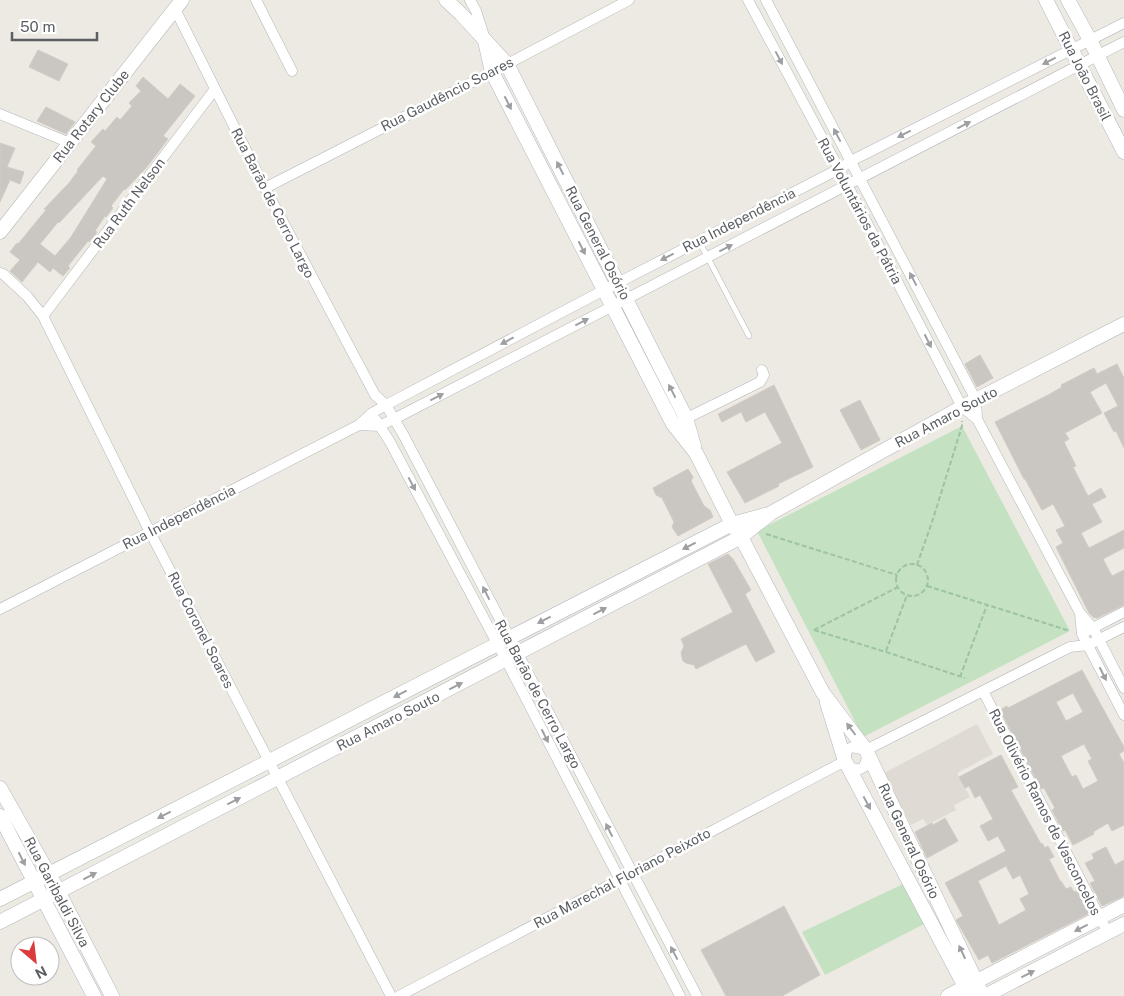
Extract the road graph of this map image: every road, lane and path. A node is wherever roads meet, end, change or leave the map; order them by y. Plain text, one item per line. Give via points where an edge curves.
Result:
1 (256, 0) edge
2 (446, 0) edge
3 (470, 0) edge
4 (629, 0) edge
5 (748, 0) edge
6 (766, 0) edge
7 (1046, 0) edge
8 (1068, 0) edge
9 (178, 4) edge
10 (777, 21) junction
11 (1124, 23) edge
12 (763, 28) junction
13 (1090, 40) junction
14 (485, 41) junction
15 (1124, 42) edge
16 (1072, 50) junction
17 (1098, 56) junction
18 (507, 64) junction
19 (1080, 65) junction
20 (292, 71) dead end
21 (492, 72) junction
22 (215, 89) junction
23 (1124, 110) edge
24 (0, 114) edge
25 (929, 122) junction
26 (544, 137) junction
27 (937, 139) junction
28 (70, 143) junction
29 (530, 146) junction
30 (1124, 152) edge
31 (851, 161) junction
32 (839, 169) junction
33 (860, 178) junction
34 (847, 185) junction
35 (265, 188) junction
36 (0, 232) edge
37 (699, 241) junction
38 (707, 257) junction
39 (0, 273) edge
40 (617, 283) junction
41 (604, 290) junction
42 (626, 300) junction
43 (612, 306) junction
44 (43, 316) junction
45 (933, 318) junction
46 (1124, 324) edge
47 (920, 326) junction
48 (526, 331) junction
49 (749, 336) dead end
50 (535, 346) junction
51 (762, 370) dead end
52 (374, 395) junction
53 (976, 400) junction
54 (386, 405) junction
55 (962, 407) junction
56 (372, 413) junction
57 (977, 419) junction
58 (394, 420) junction
59 (680, 421) junction
60 (359, 425) junction
61 (380, 426) junction
62 (416, 458) junction
63 (402, 466) junction
64 (770, 513) junction
65 (732, 524) junction
66 (150, 532) junction
67 (766, 534) dead end
68 (741, 537) junction
69 (917, 564) junction
70 (471, 565) junction
71 (459, 572) junction
72 (897, 575) junction
73 (927, 586) junction
74 (898, 587) junction
75 (907, 595) junction
76 (987, 605) junction
77 (0, 609) edge
78 (1124, 612) edge
79 (1080, 613) junction
80 (1124, 627) edge
81 (1093, 628) junction
82 (1082, 634) junction
83 (1098, 640) junction
84 (503, 642) junction
85 (1088, 645) junction
86 (1070, 647) junction
87 (886, 652) junction
88 (512, 656) junction
89 (960, 677) junction
90 (965, 678) dead end
91 (1124, 688) edge
92 (983, 691) junction
93 (823, 693) junction
94 (1124, 715) edge
95 (866, 750) junction
96 (270, 761) junction
97 (845, 761) junction
98 (278, 778) junction
99 (0, 788) edge
100 (591, 795) junction
101 (579, 802) junction
102 (0, 816) edge
103 (632, 873) junction
104 (49, 875) junction
105 (619, 880) junction
106 (34, 882) junction
107 (58, 892) junction
108 (0, 900) edge
109 (44, 900) junction
110 (1124, 905) edge
111 (1100, 918) junction
112 (0, 922) edge
113 (1124, 924) edge
114 (1108, 933) junction
115 (691, 985) junction
116 (970, 988) edge
117 (679, 994) edge
118 (94, 996) edge
119 (112, 996) edge
120 (390, 996) edge
121 (399, 996) edge
122 (697, 996) edge
123 (948, 996) edge
124 (984, 996) edge

1 - 20 street
2 - 14 street
3 - 14 street, Rua General Osório
4 - 18 street, Rua Gaudêncio Soares
5 - 12 street, Rua Voluntários da Pátria
6 - 10 street, Rua Voluntários da Pátria
7 - 16 street, Rua João Brasil
8 - 13 street, Rua João Brasil
9 - 22 street, Rua Barão de Cerro Largo
9 - 28 street, Rua Rotary Clube
10 - 12 street
31 -> 10 street, Rua Voluntários da Pátria
11 - 13 street, Rua Independência
12 -> 32 street, Rua Voluntários da Pátria
13 - 16 street, Rua Independência
13 - 17 street, Rua João Brasil
14 - 18 street, Rua General Osório
14 - 21 street, Rua General Osório
15 - 17 street, Rua Independência
16 - 19 street, Rua João Brasil
16 -> 25 street, Rua Independência
17 - 19 street, Rua Independência
17 - 23 street, Rua João Brasil
18 - 21 street, Rua Gaudêncio Soares
18 - 26 street, Rua General Osório
27 -> 19 street, Rua Independência
19 - 30 street, Rua João Brasil
21 -> 29 street, Rua General Osório
21 - 35 street, Rua Gaudêncio Soares
22 - 35 street, Rua Barão de Cerro Largo
22 - 44 street, Rua Ruth Nelson
24 - 28 street
25 - 27 street
25 -> 31 street, Rua Independência
26 - 29 street
40 -> 26 street, Rua General Osório
27 - 33 street, Rua Independência
28 - 36 street, Rua Rotary Clube
29 -> 41 street, Rua General Osório
31 - 32 street, Rua Independência
31 - 33 street, Rua Voluntários da Pátria
32 - 34 street, Rua Voluntários da Pátria
32 - 37 street, Rua Independência
33 - 34 street, Rua Independência
45 -> 33 street, Rua Voluntários da Pátria
38 -> 34 street, Rua Independência
34 - 47 street, Rua Voluntários da Pátria
35 - 52 street, Rua Barão de Cerro Largo
37 - 38 lane
37 -> 40 street, Rua Independência
38 - 42 street, Rua Independência
38 - 49 lane
39 - 44 street, Rua Coronel Soares via 27,296
40 - 41 street, Rua Independência
40 - 42 street, Rua General Osório
41 - 43 street, Rua General Osório
41 - 48 street, Rua Independência
42 - 43 street, Rua Independência
59 -> 42 street, Rua General Osório
50 -> 43 street, Rua Independência
43 - 59 street, Rua General Osório
44 - 66 street, Rua Coronel Soares
45 - 47 street
45 - 53 street, Rua Voluntários da Pátria
46 - 53 street, Rua Amaro Souto
47 -> 55 street, Rua Voluntários da Pátria
48 - 50 street
48 -> 54 street, Rua Independência
58 -> 50 street, Rua Independência
51 - 59 street via 764,375 760,382
52 - 54 street, Rua Barão de Cerro Largo
52 - 56 street
53 - 55 street, Rua Amaro Souto
53 - 57 street, Rua Voluntários da Pátria
54 - 56 street, Rua Independência
54 - 58 street, Rua Barão de Cerro Largo
55 - 57 street, Rua Voluntários da Pátria
55 - 64 street, Rua Amaro Souto
55 - 69 path via 962,426
56 - 60 street, Rua Independência
56 - 61 street, Rua Barão de Cerro Largo
57 - 79 street, Rua Voluntários da Pátria
58 - 61 street, Rua Independência
58 - 62 street, Rua Barão de Cerro Largo
59 - 65 street, Rua General Osório
60 - 61 street, Rua Independência
60 - 66 street, Rua Independência
61 - 63 street, Rua Barão de Cerro Largo
62 - 63 street
62 - 70 street, Rua Barão de Cerro Largo
63 -> 71 street, Rua Barão de Cerro Largo
64 - 65 street, Rua Amaro Souto
64 - 68 street, Rua Amaro Souto
65 - 68 street, Rua General Osório
65 -> 84 street, Rua Amaro Souto
66 - 77 street, Rua Independência
66 - 96 street, Rua Coronel Soares
67 - 72 path
88 -> 68 street, Rua Amaro Souto
68 - 93 street, Rua General Osório
69 - 72 path via 903,567
69 - 73 path via 928,575
70 - 71 street
84 -> 70 street, Rua Barão de Cerro Largo
71 - 84 street, Rua Barão de Cerro Largo
72 - 74 path
73 - 75 path via 917,595
73 - 76 path
74 - 75 path
74 - 87 path via 814,630
75 - 87 path
76 - 82 path
76 - 89 path
78 - 81 street, Rua Marechal Floriano Peixoto
79 - 81 street, Rua Voluntários da Pátria
79 - 82 street, Rua Voluntários da Pátria
80 - 83 street, Rua Marechal Floriano Peixoto
81 - 82 street, Rua Marechal Floriano Peixoto
81 - 83 street, Rua Voluntários da Pátria
82 - 85 street, Rua Voluntários da Pátria
82 - 86 street, Rua Marechal Floriano Peixoto
83 - 85 street, Rua Marechal Floriano Peixoto
83 - 91 street, Rua Voluntários da Pátria
84 - 88 street, Rua Barão de Cerro Largo
84 -> 96 street, Rua Amaro Souto
85 - 86 street, Rua Marechal Floriano Peixoto
85 -> 94 street, Rua Voluntários da Pátria
86 - 92 street, Rua Marechal Floriano Peixoto
87 - 89 path
98 -> 88 street, Rua Amaro Souto
88 - 100 street, Rua Barão de Cerro Largo
88 -> 101 street, Rua Barão de Cerro Largo
89 - 90 path
92 - 95 street, Rua Marechal Floriano Peixoto
92 - 111 street, Rua Olivério Ramos de Vasconcelos
95 -> 93 street, Rua General Osório
93 - 97 street, Rua General Osório
95 - 97 street, Rua Marechal Floriano Peixoto via 852,747 847,750
95 - 97 street via 864,767 858,770
116 -> 95 street, Rua General Osório
96 - 98 street, Rua Coronel Soares
96 -> 104 street, Rua Amaro Souto
97 - 103 street, Rua Marechal Floriano Peixoto
97 -> 116 street, Rua General Osório
107 -> 98 street, Rua Amaro Souto
98 - 120 street, Rua Coronel Soares
99 - 104 street, Rua Garibaldi Silva
100 - 101 street
103 -> 100 street, Rua Barão de Cerro Largo
101 - 105 street, Rua Barão de Cerro Largo
102 -> 106 street, Rua Garibaldi Silva
103 - 105 street, Rua Marechal Floriano Peixoto
115 -> 103 street, Rua Barão de Cerro Largo
104 - 106 street, Rua Amaro Souto
104 - 107 street, Rua Garibaldi Silva
105 - 117 street, Rua Barão de Cerro Largo
105 - 121 street, Rua Marechal Floriano Peixoto
106 - 108 street, Rua Amaro Souto
106 - 109 street, Rua Garibaldi Silva
107 - 109 street, Rua Amaro Souto
107 - 119 street, Rua Garibaldi Silva
109 - 112 street, Rua Amaro Souto
109 - 118 street, Rua Garibaldi Silva
110 - 111 street
111 - 114 street, Rua Olivério Ramos de Vasconcelos
111 -> 116 street
113 - 114 street
124 -> 114 street
115 - 117 street
115 - 122 street, Rua Barão de Cerro Largo
116 - 123 street
116 - 124 street, Rua General Osório

